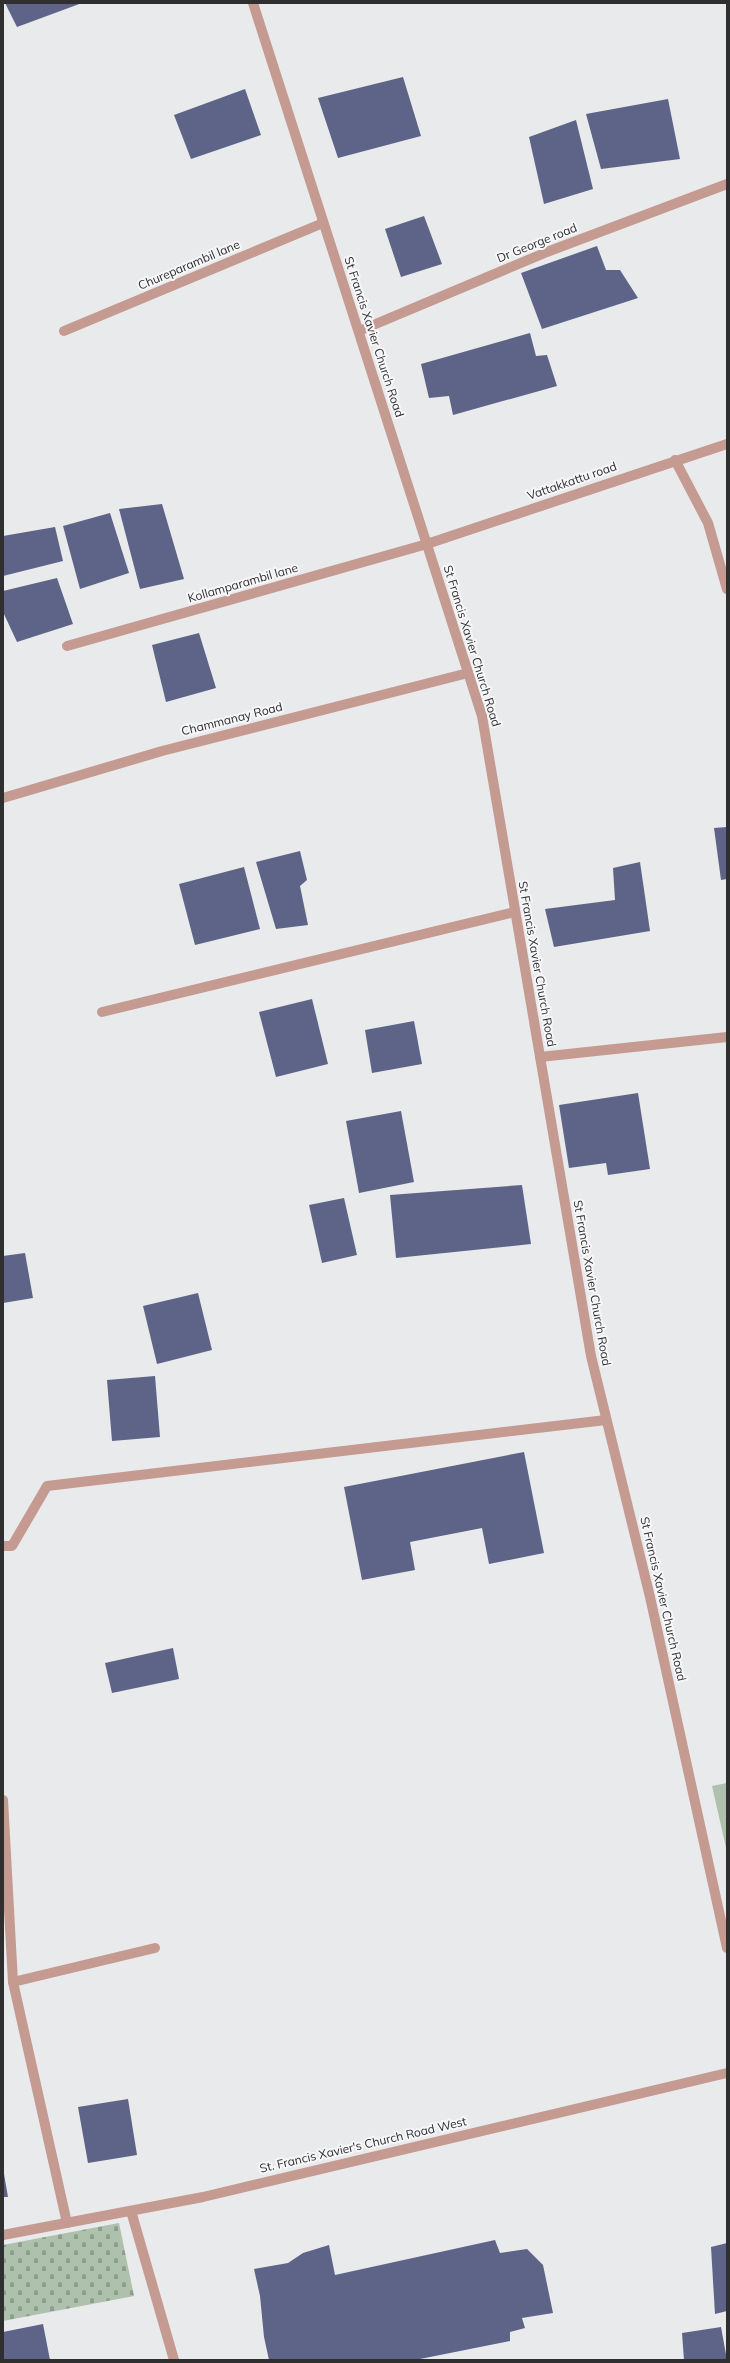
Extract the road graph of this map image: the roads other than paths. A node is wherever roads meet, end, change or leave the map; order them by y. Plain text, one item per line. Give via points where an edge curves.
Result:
1 (253, 3) edge
2 (727, 184) edge
3 (323, 223) junction
4 (64, 332) dead end
5 (358, 332) junction
6 (727, 444) edge
7 (675, 460) junction
8 (427, 544) junction
9 (727, 589) edge
10 (67, 646) dead end
11 (468, 672) junction
12 (3, 798) edge
13 (515, 912) junction
14 (102, 1012) dead end
15 (727, 1037) edge
16 (540, 1057) junction
17 (606, 1420) junction
18 (3, 1546) edge
19 (3, 1800) edge
20 (4, 1811) edge
21 (155, 1948) dead end
22 (727, 1948) edge
23 (13, 1982) junction
24 (727, 2073) edge
25 (132, 2211) junction
26 (67, 2223) junction
27 (3, 2235) edge
28 (174, 2360) edge

1 - 3 street, St Francis Xavier Church Road
2 - 5 street, Dr George road via 547,252
3 - 4 street, Chureparambil lane
3 - 5 street, St Francis Xavier Church Road
5 - 8 street, St Francis Xavier Church Road
6 - 7 street, Vattakkattu road
7 - 8 street, Vattakkattu road
7 - 9 street via 708,523
8 - 10 street, Kollamparambil lane
8 - 11 street, St Francis Xavier Church Road
11 - 12 street, Chammanay Road via 162,751
11 - 13 street, St Francis Xavier Church Road via 482,716
13 - 14 street
13 - 16 street, St Francis Xavier Church Road
15 - 16 street
16 - 17 street, St Francis Xavier Church Road via 591,1356
17 - 18 street via 47,1486 12,1546
17 - 22 street, St Francis Xavier Church Road via 650,1597
19 - 20 street
20 - 23 street
21 - 23 street
23 - 26 street
24 - 25 street, St. Francis Xavier's Church Road West
25 - 26 street, St. Francis Xavier's Church Road West
25 - 28 street
26 - 27 street, St. Francis Xavier's Church Road West

